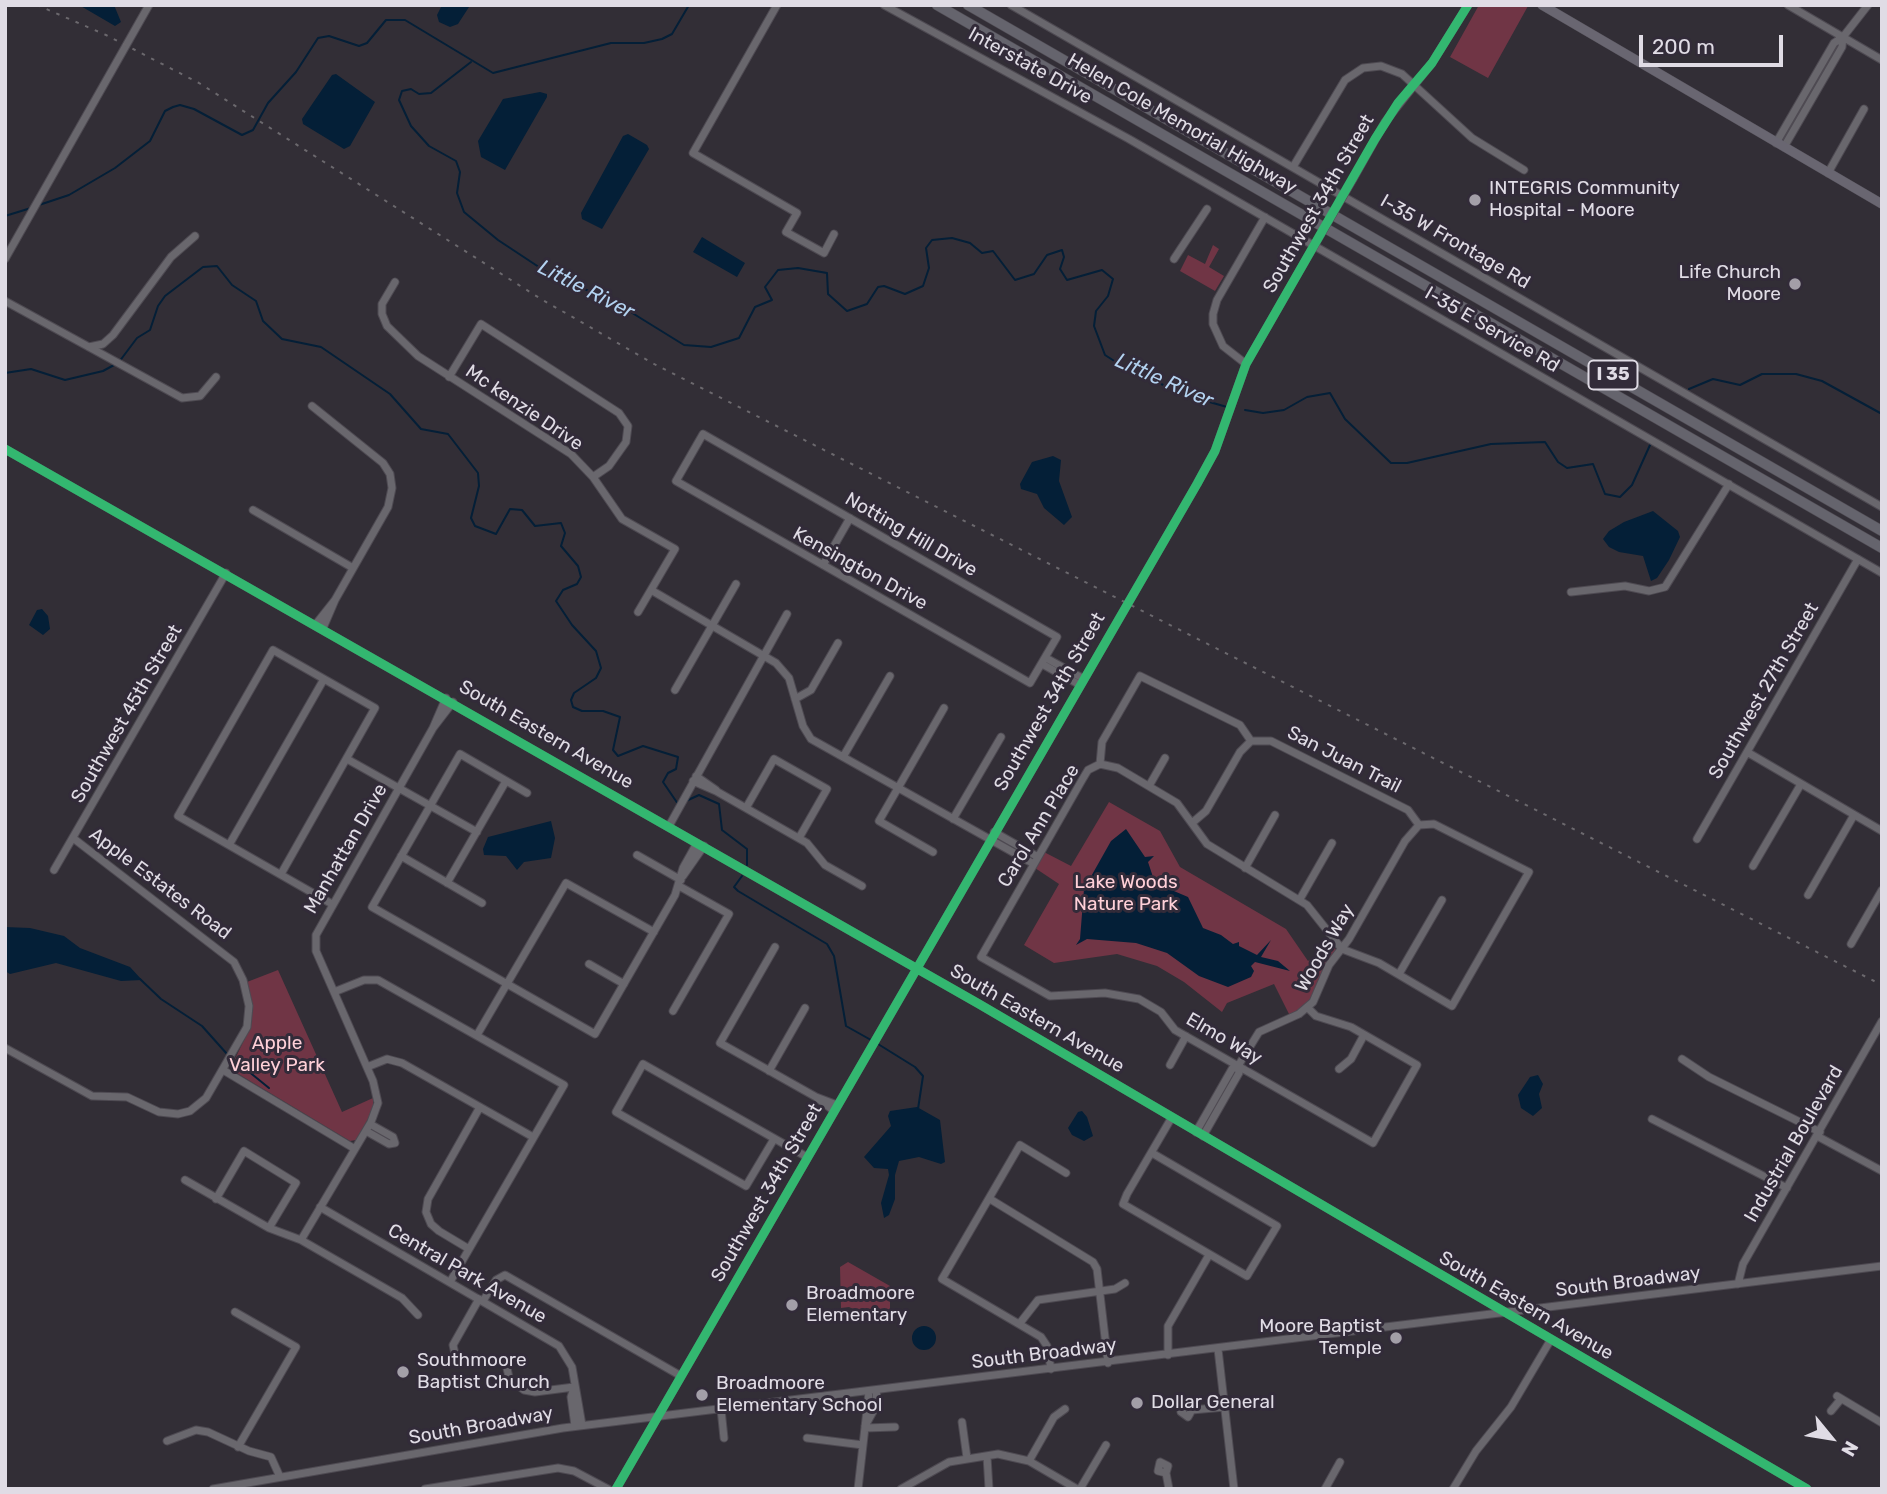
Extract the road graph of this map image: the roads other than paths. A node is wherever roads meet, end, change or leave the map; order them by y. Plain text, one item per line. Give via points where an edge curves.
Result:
1 (149, 5) edge
2 (777, 5) edge
3 (884, 5) edge
4 (937, 5) edge
5 (968, 5) edge
6 (1011, 5) edge
7 (1468, 5) edge
8 (1542, 5) edge
9 (1788, 5) edge
10 (1868, 5) edge
11 (1843, 37) junction
12 (1882, 60) edge
13 (1414, 84) junction
14 (1864, 109) dead end
15 (1123, 135) joint
16 (1780, 145) junction
17 (1293, 167) junction
18 (1524, 170) dead end
19 (1828, 173) junction
20 (1882, 204) edge
21 (1208, 209) dead end
22 (1265, 217) junction
23 (834, 233) dead end
24 (195, 236) dead end
25 (5, 259) edge
26 (1174, 259) dead end
27 (395, 282) dead end
28 (5, 301) edge
29 (88, 347) junction
30 (1247, 364) junction
31 (216, 377) dead end
32 (449, 377) junction
33 (312, 406) dead end
34 (703, 434) joint
35 (5, 449) edge
36 (593, 477) junction
37 (1729, 484) junction
38 (1882, 507) edge
39 (253, 510) dead end
40 (850, 519) junction
41 (1882, 531) edge
42 (1882, 548) edge
43 (1858, 559) junction
44 (823, 565) junction
45 (354, 568) junction
46 (226, 573) junction
47 (1882, 573) edge
48 (736, 584) dead end
49 (651, 590) junction
50 (1571, 592) dead end
51 (638, 612) dead end
52 (787, 614) dead end
53 (713, 625) junction
54 (319, 626) junction
55 (838, 643) dead end
56 (764, 654) junction
57 (1044, 661) junction
58 (890, 676) dead end
59 (324, 679) junction
60 (1082, 682) junction
61 (1030, 683) joint
62 (675, 690) dead end
63 (795, 699) junction
64 (449, 700) junction
65 (944, 708) dead end
66 (1001, 737) dead end
67 (1251, 741) junction
68 (1747, 752) junction
69 (843, 757) junction
70 (1165, 758) dead end
71 (347, 759) junction
72 (1100, 764) junction
73 (695, 779) junction
74 (506, 781) junction
75 (1801, 784) junction
76 (1149, 786) junction
77 (399, 788) junction
78 (898, 788) junction
79 (527, 793) dead end
80 (430, 805) junction
81 (746, 808) junction
82 (1275, 815) dead end
83 (1854, 816) junction
84 (953, 820) junction
85 (1192, 823) junction
86 (1419, 825) junction
87 (669, 826) junction
88 (1882, 831) edge
89 (477, 832) junction
90 (994, 832) junction
91 (73, 838) junction
92 (799, 838) junction
93 (1697, 839) dead end
94 (990, 840) junction
95 (1332, 843) dead end
96 (229, 845) junction
97 (700, 845) junction
98 (933, 852) dead end
99 (637, 855) dead end
100 (401, 856) junction
101 (1036, 860) junction
102 (1753, 866) dead end
103 (1245, 868) junction
104 (54, 870) dead end
105 (281, 874) junction
106 (681, 881) junction
107 (447, 883) junction
108 (862, 887) dead end
109 (1882, 890) edge
110 (1808, 895) dead end
111 (1300, 899) junction
112 (1442, 900) dead end
113 (482, 903) dead end
114 (332, 904) junction
115 (654, 932) junction
116 (1851, 944) dead end
117 (775, 947) dead end
118 (1342, 949) junction
119 (981, 957) joint
120 (589, 964) dead end
121 (916, 969) junction
122 (1399, 974) junction
123 (507, 984) junction
124 (624, 984) junction
125 (334, 992) junction
126 (805, 1008) dead end
127 (1307, 1008) junction
128 (673, 1011) dead end
129 (1882, 1021) edge
130 (477, 1035) junction
131 (1364, 1035) junction
132 (1186, 1036) junction
133 (5, 1048) edge
134 (1682, 1059) dead end
135 (1170, 1065) dead end
136 (1238, 1066) junction
137 (367, 1067) junction
138 (1339, 1069) dead end
139 (223, 1070) junction
140 (769, 1071) junction
141 (480, 1107) junction
142 (835, 1108) junction
143 (1172, 1118) junction
144 (1652, 1119) dead end
145 (1199, 1134) junction
146 (1818, 1134) junction
147 (533, 1137) junction
148 (774, 1139) junction
149 (355, 1149) junction
150 (1152, 1153) junction
151 (807, 1157) junction
152 (1882, 1171) edge
153 (1066, 1173) dead end
154 (184, 1180) dead end
155 (1787, 1188) junction
156 (216, 1199) junction
157 (989, 1199) junction
158 (320, 1207) junction
159 (269, 1228) junction
160 (301, 1240) junction
161 (469, 1249) junction
162 (1209, 1255) junction
163 (1882, 1266) edge
164 (450, 1282) junction
165 (1125, 1283) dead end
166 (1738, 1284) junction
167 (1099, 1291) junction
168 (483, 1301) junction
169 (236, 1312) dead end
170 (1505, 1314) junction
171 (418, 1315) dead end
172 (1020, 1323) junction
173 (1550, 1340) junction
174 (1218, 1349) junction
175 (454, 1354) dead end
176 (1168, 1355) junction
177 (506, 1363) dead end
178 (1108, 1363) junction
179 (1051, 1369) junction
180 (681, 1376) junction
181 (574, 1387) junction
182 (873, 1391) junction
183 (668, 1399) junction
184 (1225, 1407) junction
185 (721, 1409) junction
186 (1065, 1409) dead end
187 (1192, 1410) dead end
188 (1831, 1411) dead end
189 (680, 1413) junction
190 (658, 1416) junction
191 (962, 1422) dead end
192 (1882, 1423) edge
193 (578, 1426) junction
194 (865, 1427) junction
195 (895, 1427) dead end
196 (724, 1438) dead end
197 (807, 1438) dead end
198 (167, 1441) dead end
199 (863, 1445) junction
200 (1106, 1445) dead end
201 (238, 1447) junction
202 (987, 1456) junction
203 (967, 1458) junction
204 (1029, 1461) junction
205 (1340, 1462) dead end
206 (1166, 1473) dead end
207 (280, 1477) junction
208 (477, 1480) junction
209 (916, 1480) junction
210 (1062, 1480) junction
211 (861, 1488) edge
212 (213, 1489) edge
213 (425, 1489) edge
214 (482, 1489) edge
215 (608, 1489) edge
216 (616, 1489) edge
217 (901, 1489) edge
218 (921, 1489) edge
219 (989, 1489) edge
220 (1057, 1489) edge
221 (1079, 1489) edge
222 (1169, 1489) edge
223 (1234, 1489) edge
224 (1325, 1489) edge
225 (1453, 1489) edge
226 (1807, 1489) edge

1 - 25 street
2 - 23 street via 692,153 797,213 786,232 824,253
3 - 15 street, Interstate Drive
4 - 42 highway, Helen Cole Memorial Highway / I 35
5 - 41 highway, Helen Cole Memorial Highway / I 35
6 - 17 street, I-35 W Frontage Rd
7 - 13 street, Southwest 34th Street
8 - 16 main road
9 - 11 street
10 - 11 street
11 - 12 street
11 - 16 street via 1842,47
13 - 17 street via 1392,68 1381,66 1352,74
13 - 18 street via 1472,138
13 - 30 street, Southwest 34th Street, bridge via 1385,122
14 - 19 street
15 - 22 street, I-35 E Service Rd
16 - 19 main road
17 - 38 street, I-35 W Frontage Rd
19 - 20 main road
21 - 26 street
22 - 30 street via 1213,314 1223,346
22 - 37 street, I-35 E Service Rd
24 - 29 street via 171,257 113,335 103,344
27 - 32 street, Mc kenzie Drive via 382,304 387,326
28 - 29 street
29 - 31 street via 185,399 200,396
30 - 60 street, Southwest 34th Street via 1197,484
32 - 36 street, Mc kenzie Drive via 571,454
32 - 36 street via 481,324 619,413 628,426 626,442 609,466
33 - 45 street via 376,457 391,479 388,507
34 - 40 street, Notting Hill Drive
34 - 44 street, Kensington Drive via 676,481
35 - 46 street, South Eastern Avenue
36 - 49 street, Mc kenzie Drive via 622,519 676,550
37 - 43 street, I-35 E Service Rd
37 - 50 street via 1665,587
39 - 45 street
40 - 44 street
40 - 57 street, Notting Hill Drive via 1057,636
43 - 47 street, I-35 E Service Rd
43 - 68 street, Southwest 27th Street
44 - 61 street, Kensington Drive
45 - 54 street
46 - 54 street, South Eastern Avenue
46 - 91 street, Southwest 45th Street
48 - 53 street
49 - 51 street
49 - 53 street
52 - 56 street
53 - 56 street
53 - 62 street
54 - 64 street, South Eastern Avenue
55 - 63 street via 811,690
56 - 63 street via 785,672
56 - 73 street
57 - 60 street
57 - 61 street, Notting Hill Drive
58 - 69 street
59 - 71 street via 375,708
59 - 96 street
59 - 96 street via 273,650 178,816
60 - 90 street, Southwest 34th Street
63 - 69 street via 806,733
64 - 77 street, Manhattan Drive via 433,721
64 - 87 street, South Eastern Avenue
65 - 78 street
66 - 84 street
67 - 72 street, Carol Ann Place via 1240,726 1140,676 1102,742
67 - 85 street via 1206,811
67 - 86 street, San Juan Trail via 1265,739 1288,749 1408,810
68 - 75 street
68 - 93 street, Southwest 27th Street
69 - 78 street
70 - 76 street
71 - 77 street
71 - 105 street
72 - 76 street via 1118,768
72 - 101 street, Carol Ann Place via 1086,774
73 - 81 street
73 - 87 street
74 - 79 street
74 - 80 street via 460,754
74 - 89 street
75 - 83 street
75 - 102 street
76 - 85 street via 1177,803
77 - 80 street
77 - 114 street, Manhattan Drive
78 - 84 street
78 - 98 street via 880,821
80 - 89 street
80 - 100 street
81 - 92 street
81 - 92 street via 774,759 827,789
82 - 103 street
83 - 88 street
83 - 110 street
84 - 94 street
85 - 103 street via 1207,844
86 - 118 street, Woods Way
86 - 122 street via 1434,824 1529,872 1452,1006
87 - 97 street, South Eastern Avenue
89 - 107 street
90 - 94 street, Southwest 34th Street
90 - 101 street
91 - 104 street, Southwest 45th Street
91 - 139 street, Apple Estates Road via 237,966 249,1022
92 - 108 street via 825,865
94 - 101 street
94 - 121 street, Southwest 34th Street
95 - 111 street
96 - 105 street
97 - 106 street
97 - 121 street, South Eastern Avenue
99 - 106 street
100 - 107 street
100 - 123 street via 372,907
101 - 119 street, Carol Ann Place
103 - 111 street
105 - 114 street
106 - 115 street
106 - 128 street via 729,914
107 - 113 street
109 - 116 street
111 - 118 street
112 - 122 street
114 - 125 street, Manhattan Drive via 315,940
115 - 123 street via 566,883
115 - 124 street
117 - 140 street via 720,1043
118 - 122 street
118 - 127 street, Woods Way
119 - 132 street, Elmo Way via 1055,997 1105,993 1135,997 1156,1007
120 - 124 street
121 - 142 street, Southwest 34th Street
121 - 143 street, South Eastern Avenue
123 - 124 street via 595,1034
123 - 130 street
125 - 130 street via 364,979 378,980
125 - 137 street, Manhattan Drive
126 - 140 street
127 - 131 street
127 - 136 street, Woods Way via 1259,1032
129 - 146 street, Industrial Boulevard
130 - 147 street via 564,1085
131 - 136 street, Elmo Way via 1417,1065 1373,1143
131 - 138 street via 1351,1059
132 - 135 street
132 - 136 street, Elmo Way
133 - 139 street, Apple Estates Road via 92,1096 127,1097 165,1114 190,1111 206,1098
134 - 146 street
136 - 145 street, Woods Way via 1239,1073
137 - 141 street via 396,1060
137 - 149 street, Manhattan Drive via 378,1096 377,1109
139 - 149 street
140 - 142 street
141 - 147 street
141 - 161 street via 428,1199 426,1212 439,1231
142 - 151 street, Southwest 34th Street
143 - 145 street, South Eastern Avenue
143 - 150 street
144 - 155 street
145 - 170 street, South Eastern Avenue
146 - 152 street
146 - 155 street, Industrial Boulevard
147 - 161 street
148 - 148 street via 643,1064 616,1112 746,1186
148 - 151 street
149 - 158 street, Manhattan Drive
150 - 162 street via 1123,1203
150 - 162 street via 1277,1226 1247,1276
151 - 180 street, Southwest 34th Street
153 - 157 street via 1020,1145
154 - 156 street
155 - 166 street, Industrial Boulevard via 1742,1264
156 - 159 street
156 - 159 street via 244,1151 296,1183
157 - 167 street via 1090,1259 1097,1269
157 - 172 street via 942,1279
158 - 160 street, Manhattan Drive
158 - 164 street, Central Park Avenue
159 - 160 street
160 - 171 street via 402,1298
161 - 164 street
162 - 176 street via 1166,1330
163 - 166 street, South Broadway
164 - 168 street, Central Park Avenue
165 - 167 street
166 - 170 street, South Broadway
167 - 172 street via 1038,1300
167 - 178 street
168 - 175 street via 453,1345
168 - 180 street via 505,1275
168 - 181 street, Central Park Avenue via 559,1346 572,1367
169 - 201 street via 296,1347
170 - 173 street, South Eastern Avenue
170 - 174 street, South Broadway
172 - 179 street via 1045,1341
173 - 225 street via 1511,1407
173 - 226 street, South Eastern Avenue
174 - 176 street, South Broadway
174 - 184 street
176 - 178 street, South Broadway
177 - 181 street via 509,1378 524,1390
178 - 179 street, South Broadway
179 - 182 street, South Broadway
180 - 183 street, Southwest 34th Street
181 - 193 street, Central Park Avenue
182 - 185 street, South Broadway
182 - 194 street via 874,1408
183 - 189 street
183 - 190 street, Southwest 34th Street
184 - 187 street
184 - 223 street
185 - 189 street, South Broadway
185 - 196 street
186 - 204 street via 1054,1417
188 - 192 street via 1839,1398
189 - 190 street, South Broadway
190 - 193 street, South Broadway
190 - 216 street, Southwest 34th Street
191 - 203 street
193 - 207 street, South Broadway
194 - 195 street
194 - 199 street
197 - 199 street
198 - 201 street via 196,1430
199 - 211 street
200 - 221 street
201 - 207 street via 271,1457
202 - 203 street
202 - 204 street via 1007,1454
202 - 219 street
203 - 209 street
204 - 210 street
205 - 224 street
206 - 222 street
207 - 212 street, South Broadway
208 - 213 street
208 - 214 street
208 - 215 street via 558,1468
209 - 217 street
209 - 218 street
210 - 220 street
210 - 221 street

